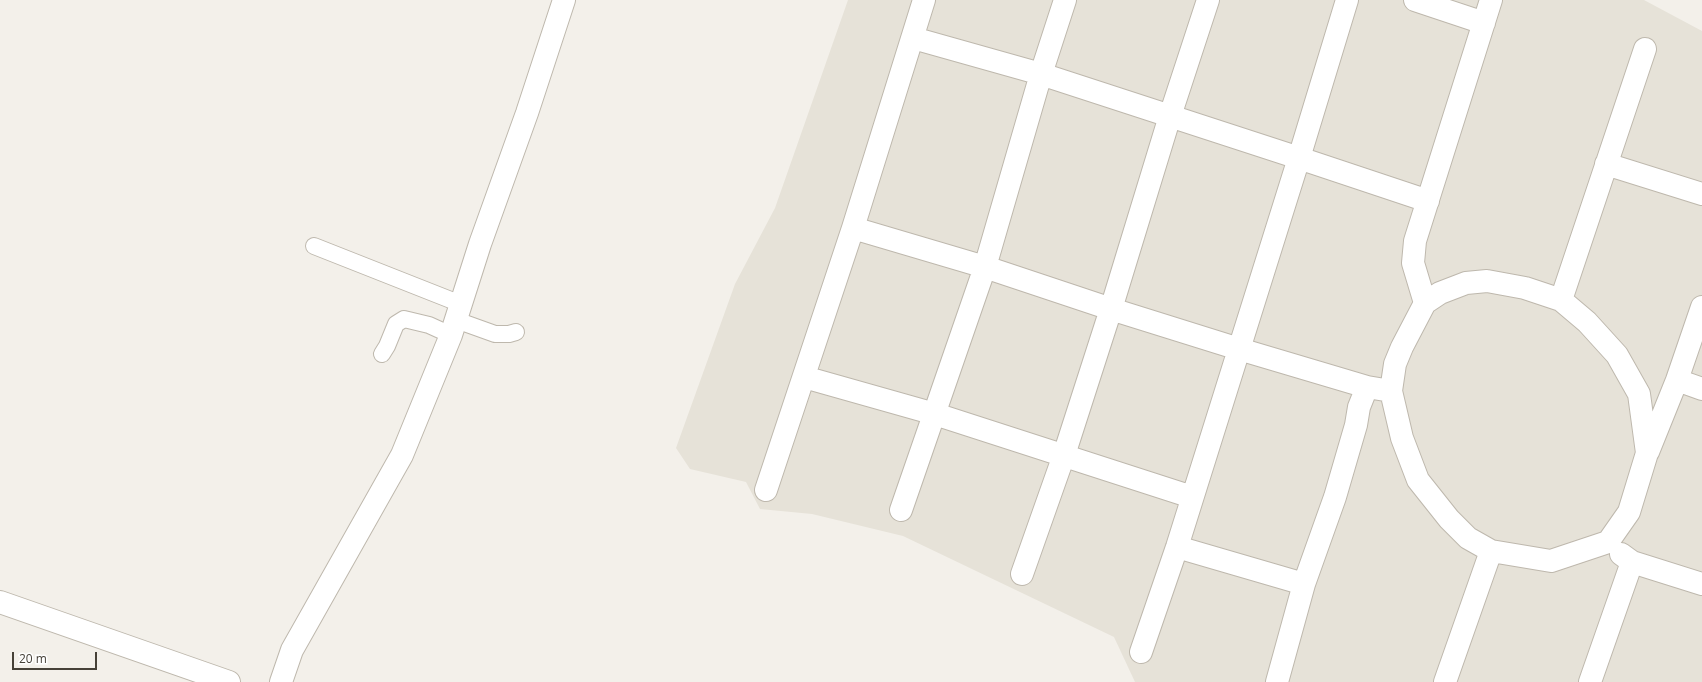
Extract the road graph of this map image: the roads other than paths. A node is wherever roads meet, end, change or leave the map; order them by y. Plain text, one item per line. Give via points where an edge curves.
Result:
1 (564, 0) edge
2 (924, 0) edge
3 (1065, 0) edge
4 (1208, 0) edge
5 (1347, 0) edge
6 (1415, 0) edge
7 (1491, 0) edge
8 (1484, 23) junction
9 (913, 38) junction
10 (1645, 49) dead end
11 (1041, 74) junction
12 (1170, 116) junction
13 (1299, 158) junction
14 (1606, 164) junction
15 (1702, 194) edge
16 (1428, 201) junction
17 (853, 228) junction
18 (314, 246) dead end
19 (985, 267) junction
20 (1562, 300) junction
21 (1425, 303) junction
22 (1702, 307) edge
23 (1111, 309) junction
24 (456, 319) junction
25 (516, 332) dead end
26 (1239, 349) junction
27 (382, 354) dead end
28 (804, 376) junction
29 (1677, 380) junction
30 (1367, 387) junction
31 (1702, 389) edge
32 (1391, 391) junction
33 (935, 414) junction
34 (1647, 453) junction
35 (1064, 455) junction
36 (766, 490) dead end
37 (1192, 497) junction
38 (901, 510) dead end
39 (1608, 542) junction
40 (1176, 547) junction
41 (1491, 551) junction
42 (1632, 562) junction
43 (1022, 574) dead end
44 (1304, 584) junction
45 (1702, 584) edge
46 (0, 602) edge
47 (1140, 652) dead end
48 (229, 682) edge
49 (281, 682) edge
50 (1277, 682) edge
51 (1445, 682) edge
52 (1590, 682) edge

1 - 24 street via 528,113 480,244
2 - 9 street
3 - 11 street
4 - 12 street
5 - 13 street
6 - 8 street
7 - 8 street
8 - 16 street
9 - 11 street
9 - 17 street
10 - 14 street
11 - 12 street
11 - 19 street
12 - 13 street
12 - 23 street
13 - 16 street
13 - 26 street
14 - 15 street
14 - 20 street
16 - 21 street via 1415,241 1413,263
17 - 19 street
17 - 28 street
18 - 24 lane
19 - 23 street
19 - 33 street
20 - 21 street via 1525,288 1487,281 1466,283 1440,293
20 - 34 street via 1587,322 1617,356 1639,394
21 - 32 street via 1395,364
22 - 29 street
23 - 26 street
23 - 35 street
24 - 25 lane via 495,334
24 - 27 lane via 428,325 404,320 396,324
24 - 49 street via 402,455 292,650
26 - 30 street
26 - 37 street
28 - 33 street
28 - 36 street
29 - 31 street
29 - 34 street
30 - 32 street
30 - 44 street via 1359,407 1335,497
32 - 41 street via 1402,438 1418,480 1468,538
33 - 35 street
33 - 38 street
34 - 39 street via 1629,512
35 - 37 street
35 - 43 street
37 - 40 street
39 - 41 street via 1551,561
39 - 42 street
40 - 44 street
40 - 47 street
41 - 51 street
42 - 45 street
42 - 52 street
44 - 50 street
46 - 48 street

